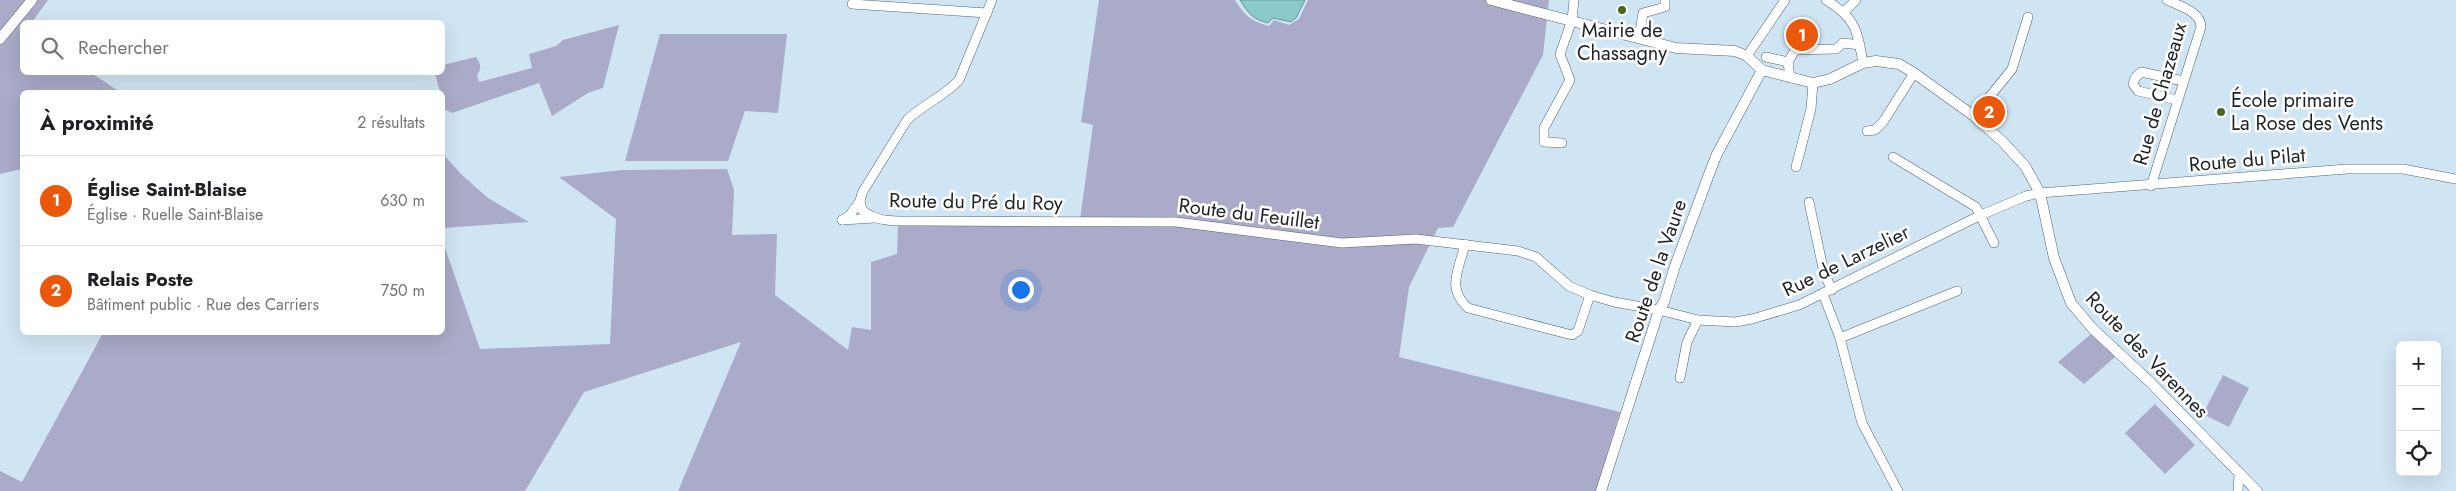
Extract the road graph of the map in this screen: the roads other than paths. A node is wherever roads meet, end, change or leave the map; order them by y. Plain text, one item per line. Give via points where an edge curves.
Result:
1 (32, 0) edge
2 (992, 0) edge
3 (1491, 0) edge
4 (1574, 0) edge
5 (1665, 0) edge
6 (1785, 0) edge
7 (1826, 0) edge
8 (1856, 0) edge
9 (2168, 0) edge
10 (852, 4) dead end
11 (1844, 12) junction
12 (986, 13) junction
13 (2028, 17) dead end
14 (1572, 20) junction
15 (1639, 38) junction
16 (0, 39) edge
17 (1860, 45) junction
18 (1747, 56) junction
19 (1766, 57) dead end
20 (1788, 62) junction
21 (1863, 63) junction
22 (1762, 70) junction
23 (1914, 73) junction
24 (1790, 78) junction
25 (2183, 81) junction
26 (1814, 83) junction
27 (2177, 100) junction
28 (1974, 116) junction
29 (1867, 131) dead end
30 (1562, 144) dead end
31 (1893, 157) dead end
32 (1796, 167) dead end
33 (2456, 179) edge
34 (2151, 186) junction
35 (2040, 193) junction
36 (860, 201) junction
37 (1809, 202) dead end
38 (1981, 216) junction
39 (875, 218) junction
40 (1077, 221) joint
41 (1994, 243) dead end
42 (1465, 244) junction
43 (1832, 290) junction
44 (1957, 291) dead end
45 (1823, 294) junction
46 (1590, 295) junction
47 (1659, 310) junction
48 (1698, 320) junction
49 (1840, 338) junction
50 (1680, 378) dead end
51 (2240, 475) junction
52 (1601, 491) edge
53 (1898, 491) edge
54 (2238, 491) edge
55 (2257, 491) edge

1 - 16 street
2 - 12 street, Route du Pré du Roy
3 - 14 street
4 - 14 street
5 - 15 street via 1665,7 1643,13
6 - 18 street
7 - 11 street
8 - 11 street
9 - 25 street, Rue de Chazeaux via 2198,16 2201,21
10 - 12 street
11 - 17 street via 1855,24
12 - 36 street, Route du Pré du Roy via 959,80 907,120
13 - 28 street via 2012,69
14 - 15 street
14 - 30 street via 1560,54 1570,80 1544,128 1544,142
15 - 18 street via 1680,49 1734,51
17 - 20 street via 1843,43 1836,49 1796,50
17 - 21 street
18 - 22 street
19 - 20 street
20 - 24 street
21 - 23 street, Route des Varennes via 1899,64
21 - 26 street
22 - 24 street
22 - 47 street, Route de la Vaure via 1717,154
23 - 28 street, Route des Varennes
23 - 29 street via 1883,122 1876,130
24 - 26 street
25 - 27 street, Rue de Chazeaux
25 - 27 street via 2141,72 2133,84 2138,92
26 - 32 street via 1811,109
27 - 34 street, Rue de Chazeaux
28 - 35 street, Route des Varennes via 2025,166
31 - 38 street via 1976,207
33 - 34 street, Route du Pilat via 2403,168 2372,168
34 - 35 street, Route du Pilat
35 - 38 street, Rue de Larzelier
35 - 51 street, Route des Varennes via 2060,279 2071,303 2093,329 2150,382
36 - 39 street, Route du Pré du Roy via 862,210
36 - 39 street via 842,220
37 - 43 street via 1824,273
38 - 41 street
38 - 43 street, Rue de Larzelier
39 - 40 street, Route du Pré du Roy via 916,222
40 - 42 street, Route du Feuillet via 1176,222 1342,243 1416,239
42 - 46 street, Route du Feuillet via 1528,253 1569,286
42 - 46 street via 1454,288 1458,299 1468,308 1572,335 1578,331
43 - 45 street, Rue de Larzelier
44 - 49 street
45 - 48 street, Rue de Larzelier via 1752,319 1735,322
45 - 49 street
46 - 47 street, Rue de Larzelier
47 - 48 street, Rue de Larzelier
47 - 52 street, Route de la Vaure
48 - 50 street via 1687,342
49 - 53 street via 1862,423
51 - 54 street
51 - 55 street, Route des Varennes

